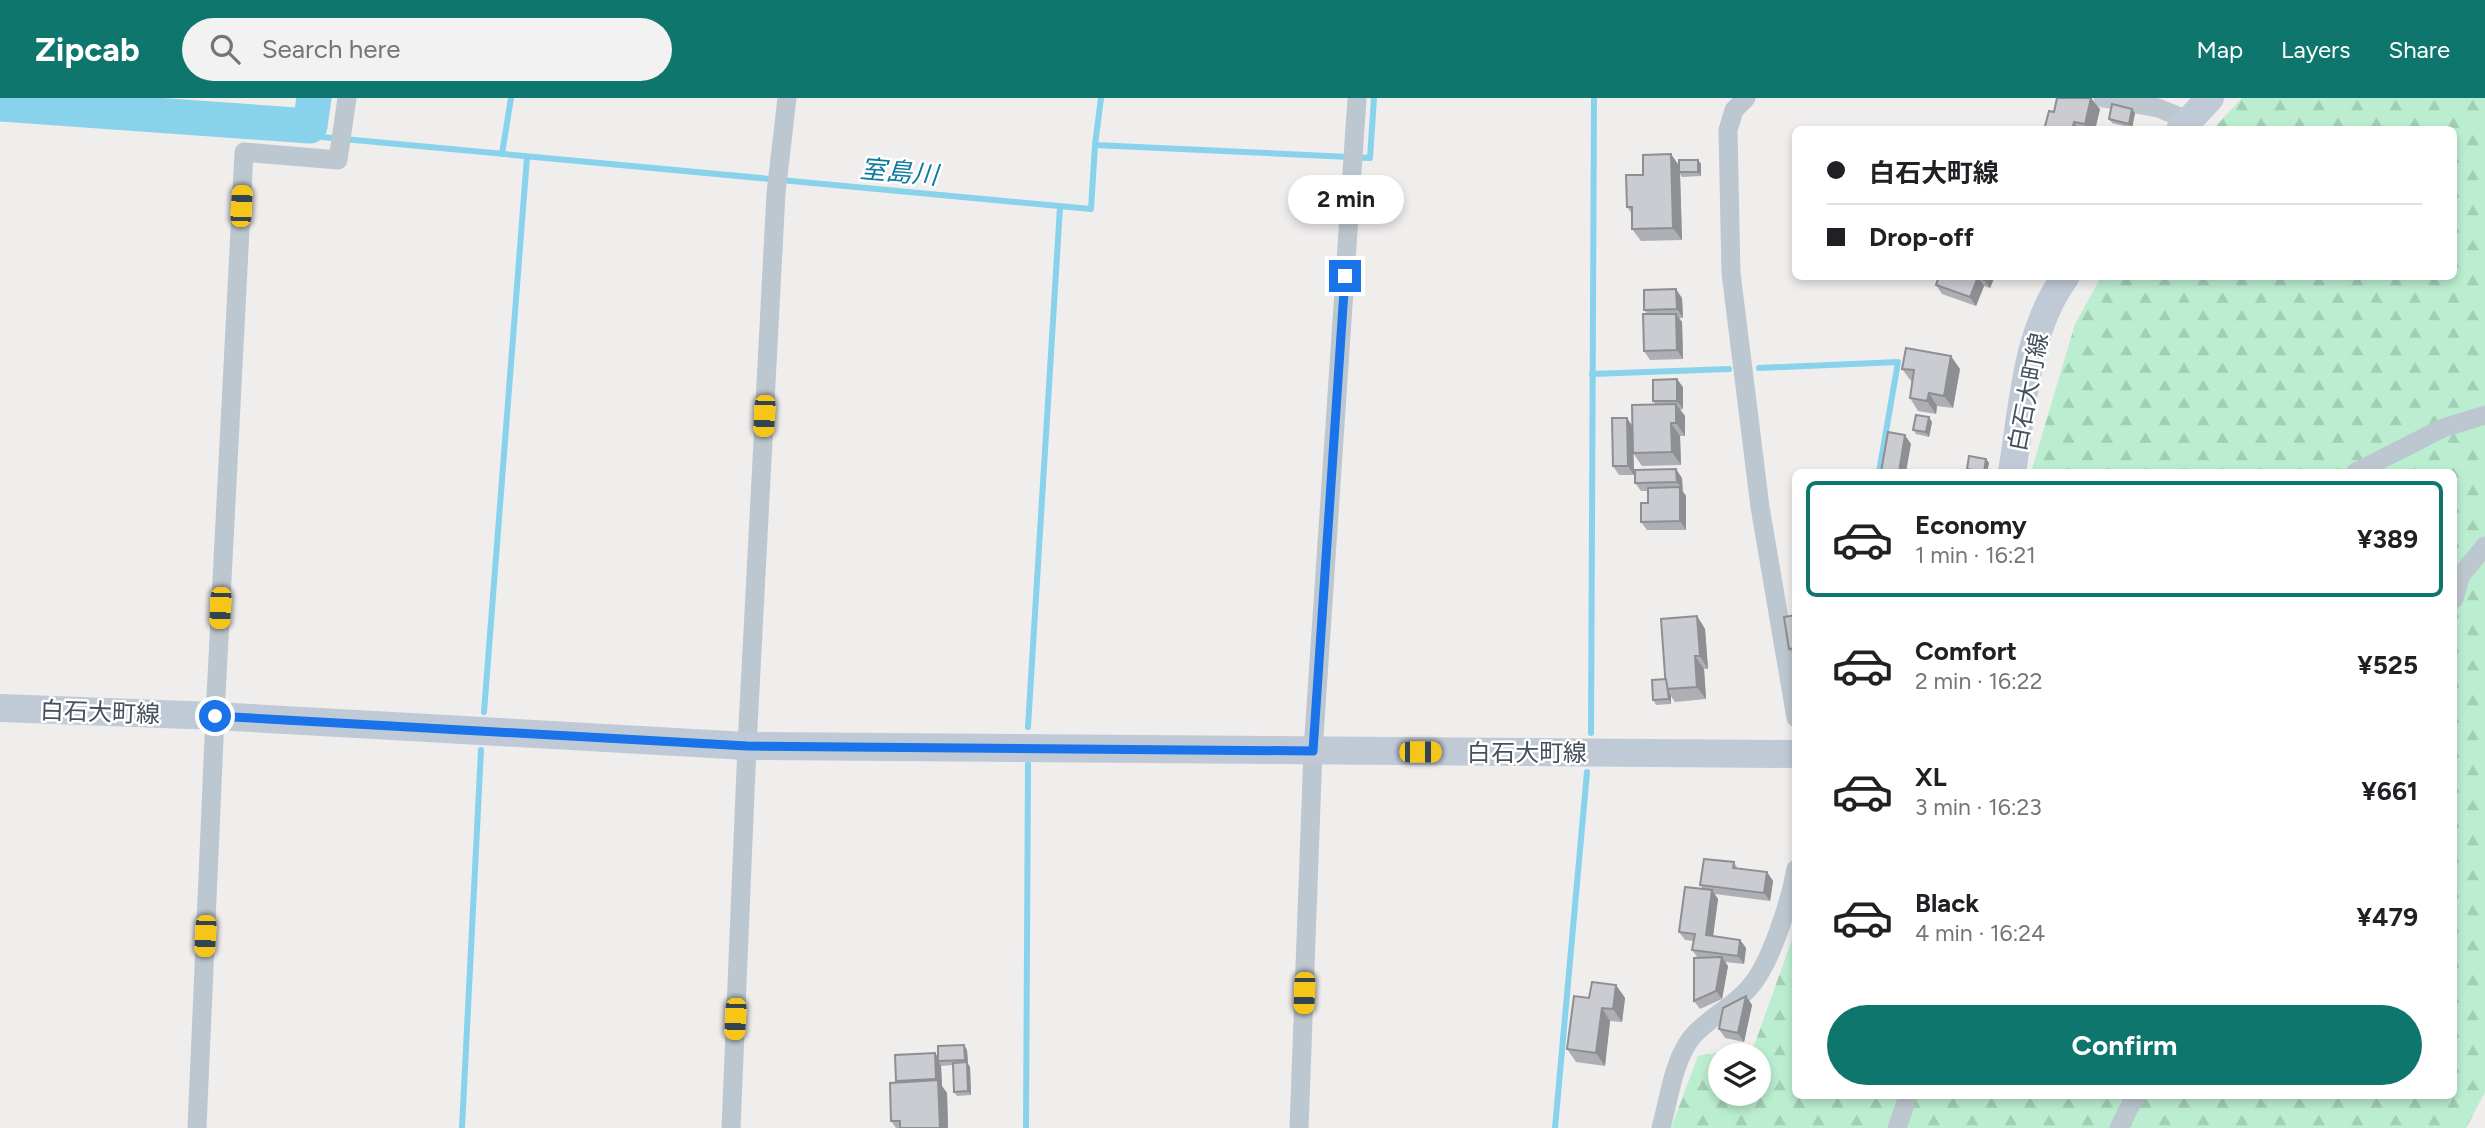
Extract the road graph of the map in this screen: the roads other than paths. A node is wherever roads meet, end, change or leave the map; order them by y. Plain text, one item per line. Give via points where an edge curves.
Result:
1 (347, 98) edge
2 (787, 98) edge
3 (1357, 98) edge
4 (1746, 98) edge
5 (2103, 98) edge
6 (2210, 98) edge
7 (2184, 125) edge
8 (2063, 280) edge
9 (2485, 415) edge
10 (2012, 469) edge
11 (2362, 469) edge
12 (2485, 545) edge
13 (2457, 589) edge
14 (1792, 695) edge
15 (0, 708) edge
16 (215, 716) junction
17 (747, 746) junction
18 (1313, 751) junction
19 (1792, 754) edge
20 (1792, 890) edge
21 (1907, 1099) edge
22 (2134, 1099) edge
23 (197, 1128) edge
24 (731, 1128) edge
25 (1299, 1128) edge
26 (1661, 1128) edge
27 (1897, 1128) edge
28 (2119, 1128) edge

1 - 16 street via 338,160 244,152
2 - 17 street via 776,193
3 - 18 street
4 - 14 street via 1734,110 1728,130 1731,273 1760,507
5 - 7 street via 2158,108
6 - 7 main road
8 - 10 main road, 白石大町線 via 2034,340
9 - 11 street via 2443,428
12 - 13 street via 2461,575
15 - 16 main road, 白石大町線
16 - 17 main road, 白石大町線
16 - 23 street
17 - 18 main road, 白石大町線
17 - 24 street
18 - 19 main road, 白石大町線
18 - 25 street
20 - 26 street via 1750,988 1692,1037 1677,1066
21 - 27 street
22 - 28 street

